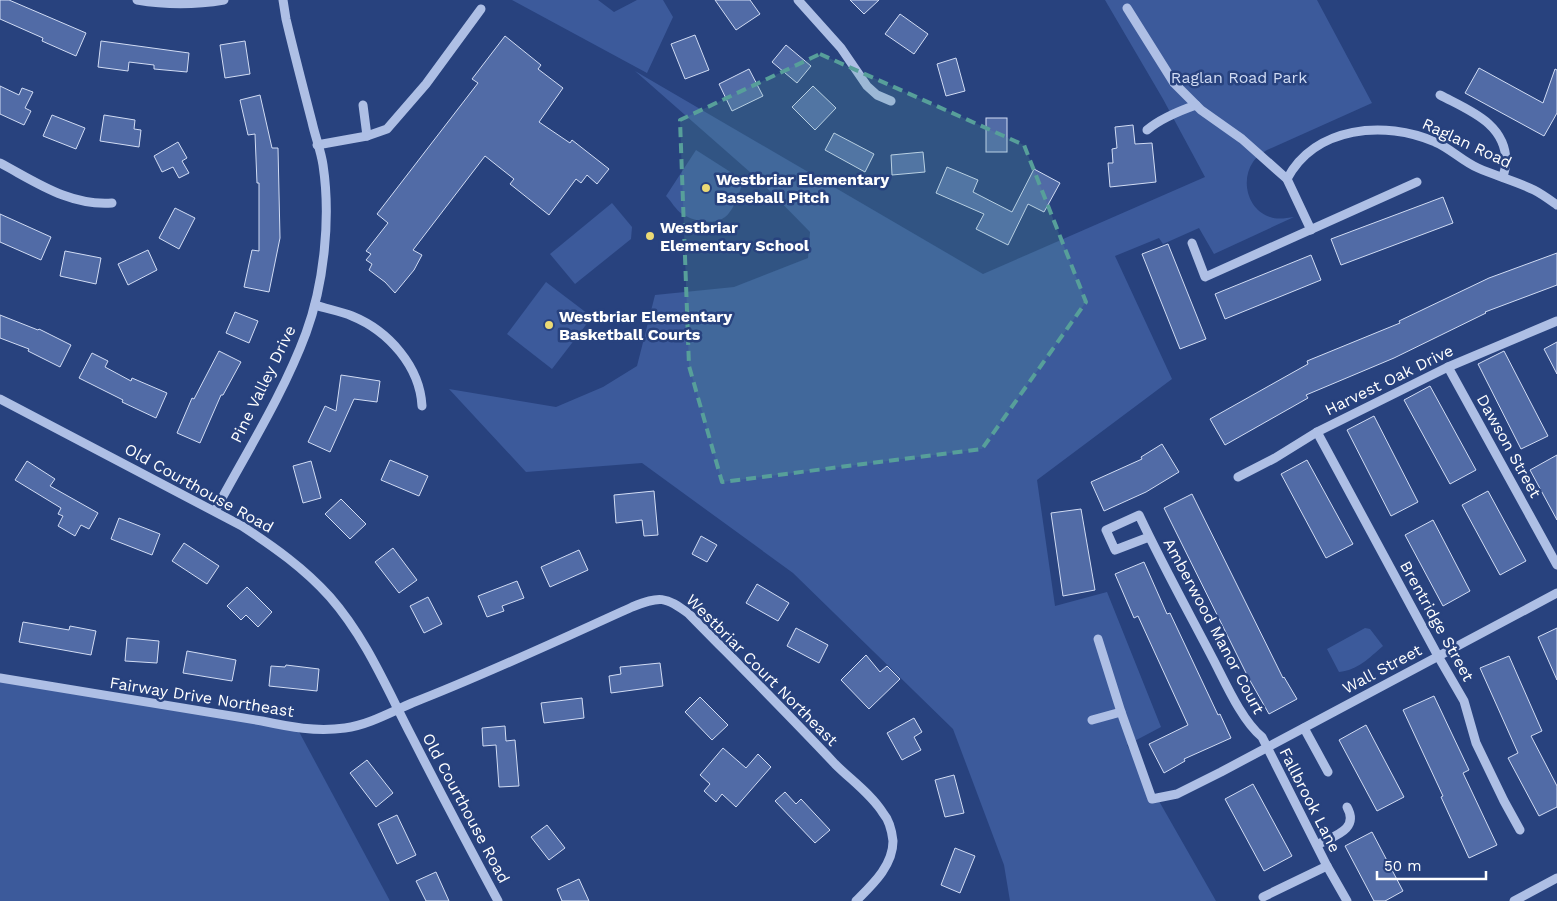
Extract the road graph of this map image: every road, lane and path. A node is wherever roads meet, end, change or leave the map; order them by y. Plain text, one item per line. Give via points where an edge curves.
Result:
1 (137, 0) edge
2 (224, 0) edge
3 (282, 0) edge
4 (798, 0) edge
5 (1127, 8) dead end
6 (481, 9) dead end
7 (1440, 95) dead end
8 (891, 101) dead end
9 (364, 105) dead end
10 (1196, 105) junction
11 (1147, 130) dead end
12 (367, 136) junction
13 (317, 145) junction
14 (0, 163) edge
15 (1503, 177) junction
16 (1287, 179) junction
17 (1417, 182) dead end
18 (112, 203) dead end
19 (1557, 205) edge
20 (1311, 230) junction
21 (1192, 243) dead end
22 (315, 305) junction
23 (1557, 321) edge
24 (1448, 367) junction
25 (0, 399) edge
26 (422, 406) dead end
27 (1317, 432) junction
28 (1238, 477) dead end
29 (215, 511) junction
30 (1149, 537) junction
31 (1557, 565) edge
32 (1557, 593) edge
33 (1098, 639) dead end
34 (1438, 656) junction
35 (0, 678) edge
36 (398, 709) junction
37 (1121, 712) junction
38 (1092, 720) dead end
39 (1304, 728) junction
40 (1267, 747) junction
41 (1328, 772) dead end
42 (1347, 807) dead end
43 (1520, 830) dead end
44 (1317, 845) junction
45 (1327, 866) junction
46 (1557, 878) edge
47 (1263, 897) dead end
48 (498, 901) edge
49 (856, 901) edge
50 (1347, 901) edge
51 (1514, 901) edge

1 - 2 street via 177,4
3 - 13 street, Pine Valley Drive
4 - 8 street via 840,48 867,86
5 - 10 street via 1174,83
6 - 12 street via 426,84 387,129
7 - 15 street via 1485,120 1501,137 1506,162
9 - 12 street
10 - 11 street via 1155,123
10 - 16 street via 1242,139
12 - 13 street
13 - 22 street, Pine Valley Drive via 323,163 326,206
14 - 18 street via 66,197 82,202
15 - 16 street, Raglan Road via 1465,162 1437,142 1405,132 1374,129 1319,144 1302,156
15 - 19 street, Raglan Road via 1535,190
16 - 20 street
17 - 20 street
20 - 21 street via 1205,277
22 - 26 street via 351,315 384,335 411,366 418,381
22 - 29 street, Pine Valley Drive via 295,359
23 - 24 street, Harvest Oak Drive
24 - 27 street, Harvest Oak Drive
24 - 31 street, Dawson Street
25 - 29 street, Old Courthouse Road
27 - 28 street, Harvest Oak Drive
27 - 34 street, Brentridge Street
29 - 36 street, Old Courthouse Road via 291,560 329,596 359,637
30 - 30 street, Amberwood Manor Court via 1139,515 1106,530 1115,550
30 - 40 street, Amberwood Manor Court via 1225,682 1252,729 1262,736
32 - 34 street, Wall Street
33 - 37 street
34 - 39 street, Wall Street
34 - 43 street, Brentridge Street via 1464,701 1476,743
35 - 36 street, Fairway Drive Northeast via 311,730 362,724
36 - 48 street, Old Courthouse Road
36 - 49 street, Westbriar Court Northeast via 632,607 659,599 672,602 696,621 885,815 891,828 891,855 885,869
37 - 38 street
37 - 40 street, Wall Street via 1152,799 1177,794
39 - 40 street, Wall Street
39 - 41 street
40 - 44 street, Fallbrook Lane
42 - 44 street via 1351,822 1346,829
44 - 45 street, Fallbrook Lane
45 - 47 street, Fallbrook Lane
45 - 50 street, Fallbrook Lane
46 - 51 street

